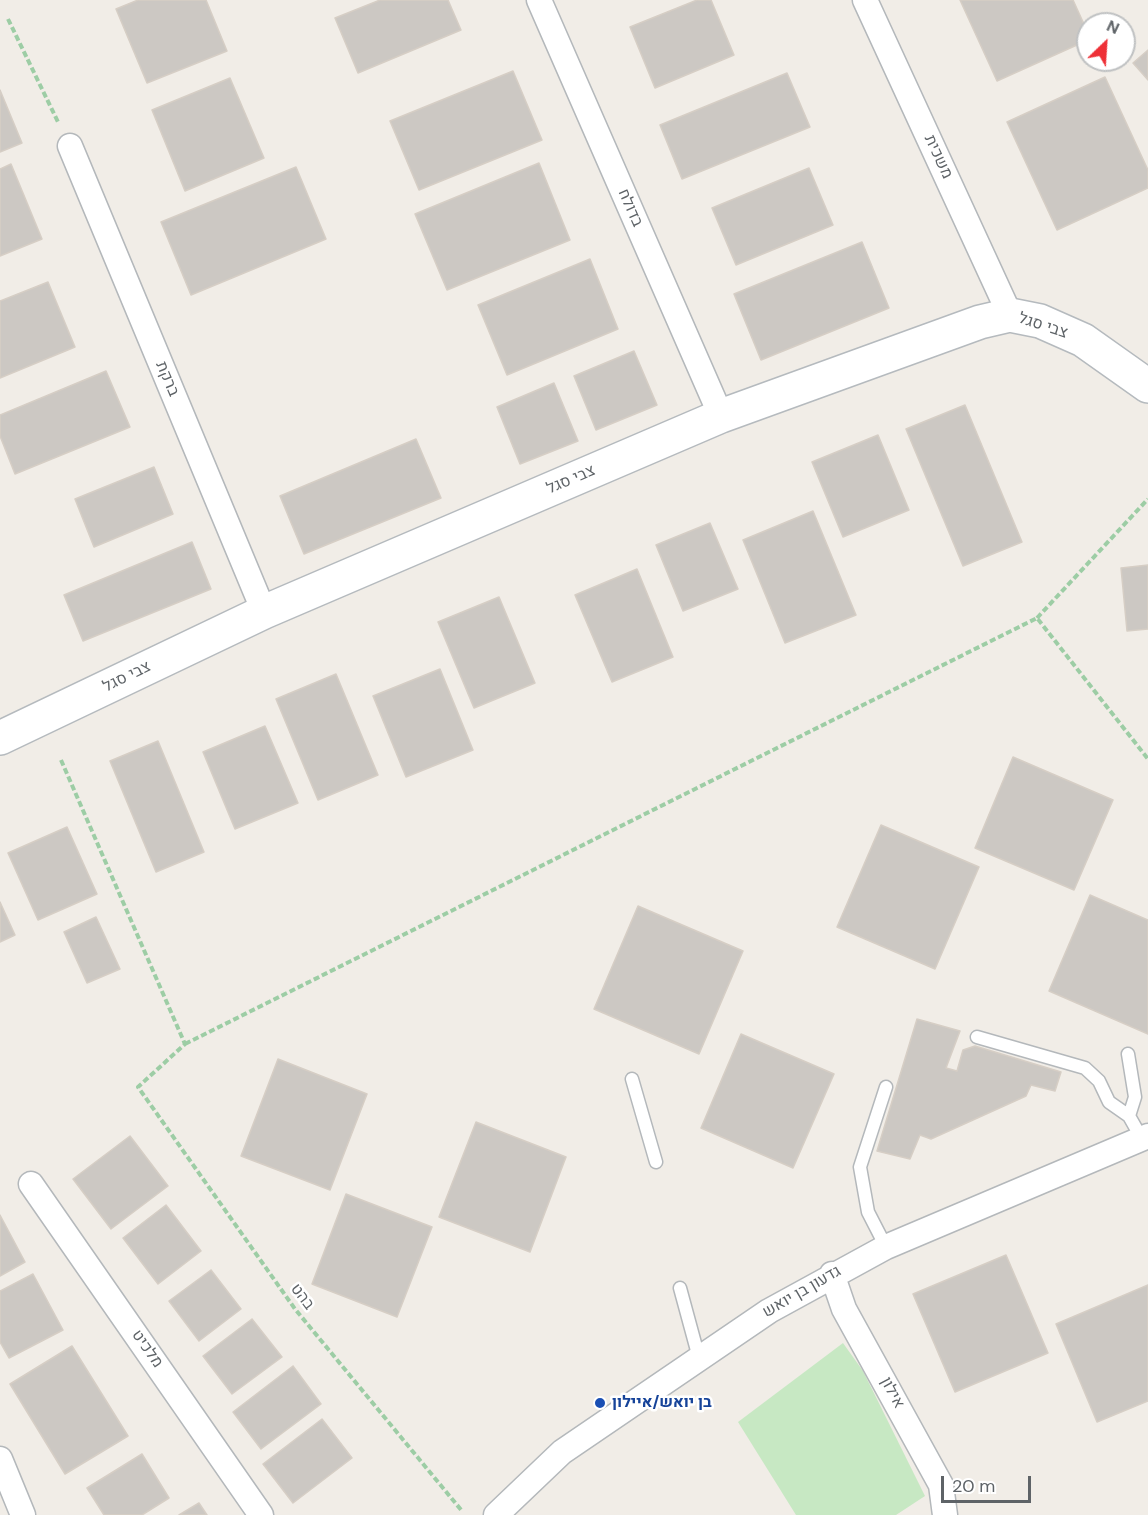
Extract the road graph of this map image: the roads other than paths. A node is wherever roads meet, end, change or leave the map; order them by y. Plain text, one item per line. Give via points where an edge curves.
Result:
1 (539, 0) edge
2 (865, 0) edge
3 (70, 146) road end
4 (1010, 315) junction
5 (1148, 386) edge
6 (721, 416) junction
7 (264, 612) junction
8 (0, 738) edge
9 (977, 1037) dead end
10 (1128, 1054) dead end
11 (632, 1079) dead end
12 (886, 1087) dead end
13 (1129, 1116) junction
14 (1145, 1138) edge
15 (656, 1162) dead end
16 (31, 1185) dead end
17 (886, 1247) junction
18 (832, 1274) junction
19 (680, 1288) dead end
20 (699, 1358) junction
21 (2, 1471) edge
22 (23, 1515) edge
23 (261, 1515) edge
24 (496, 1515) edge
25 (945, 1515) edge

1 - 6 street, בדולח
2 - 4 street, משכית
3 - 7 street, ברקת
4 - 5 street, צבי סגל via 1040,321 1083,340
4 - 6 street, צבי סגל via 980,322
6 - 7 street, צבי סגל
7 - 8 street, צבי סגל
9 - 13 lane via 1085,1068 1099,1081 1109,1102
10 - 13 lane via 1136,1097
11 - 15 lane
12 - 17 lane via 860,1167 868,1212
13 - 14 lane
14 - 17 street, גדעון בן יואש
16 - 23 street, מלכיט
17 - 18 street, גדעון בן יואש
18 - 20 street, גדעון בן יואש
18 - 25 street, אילון via 844,1309 940,1485
19 - 20 lane
20 - 24 street, גדעון בן יואש via 562,1452
21 - 22 street

